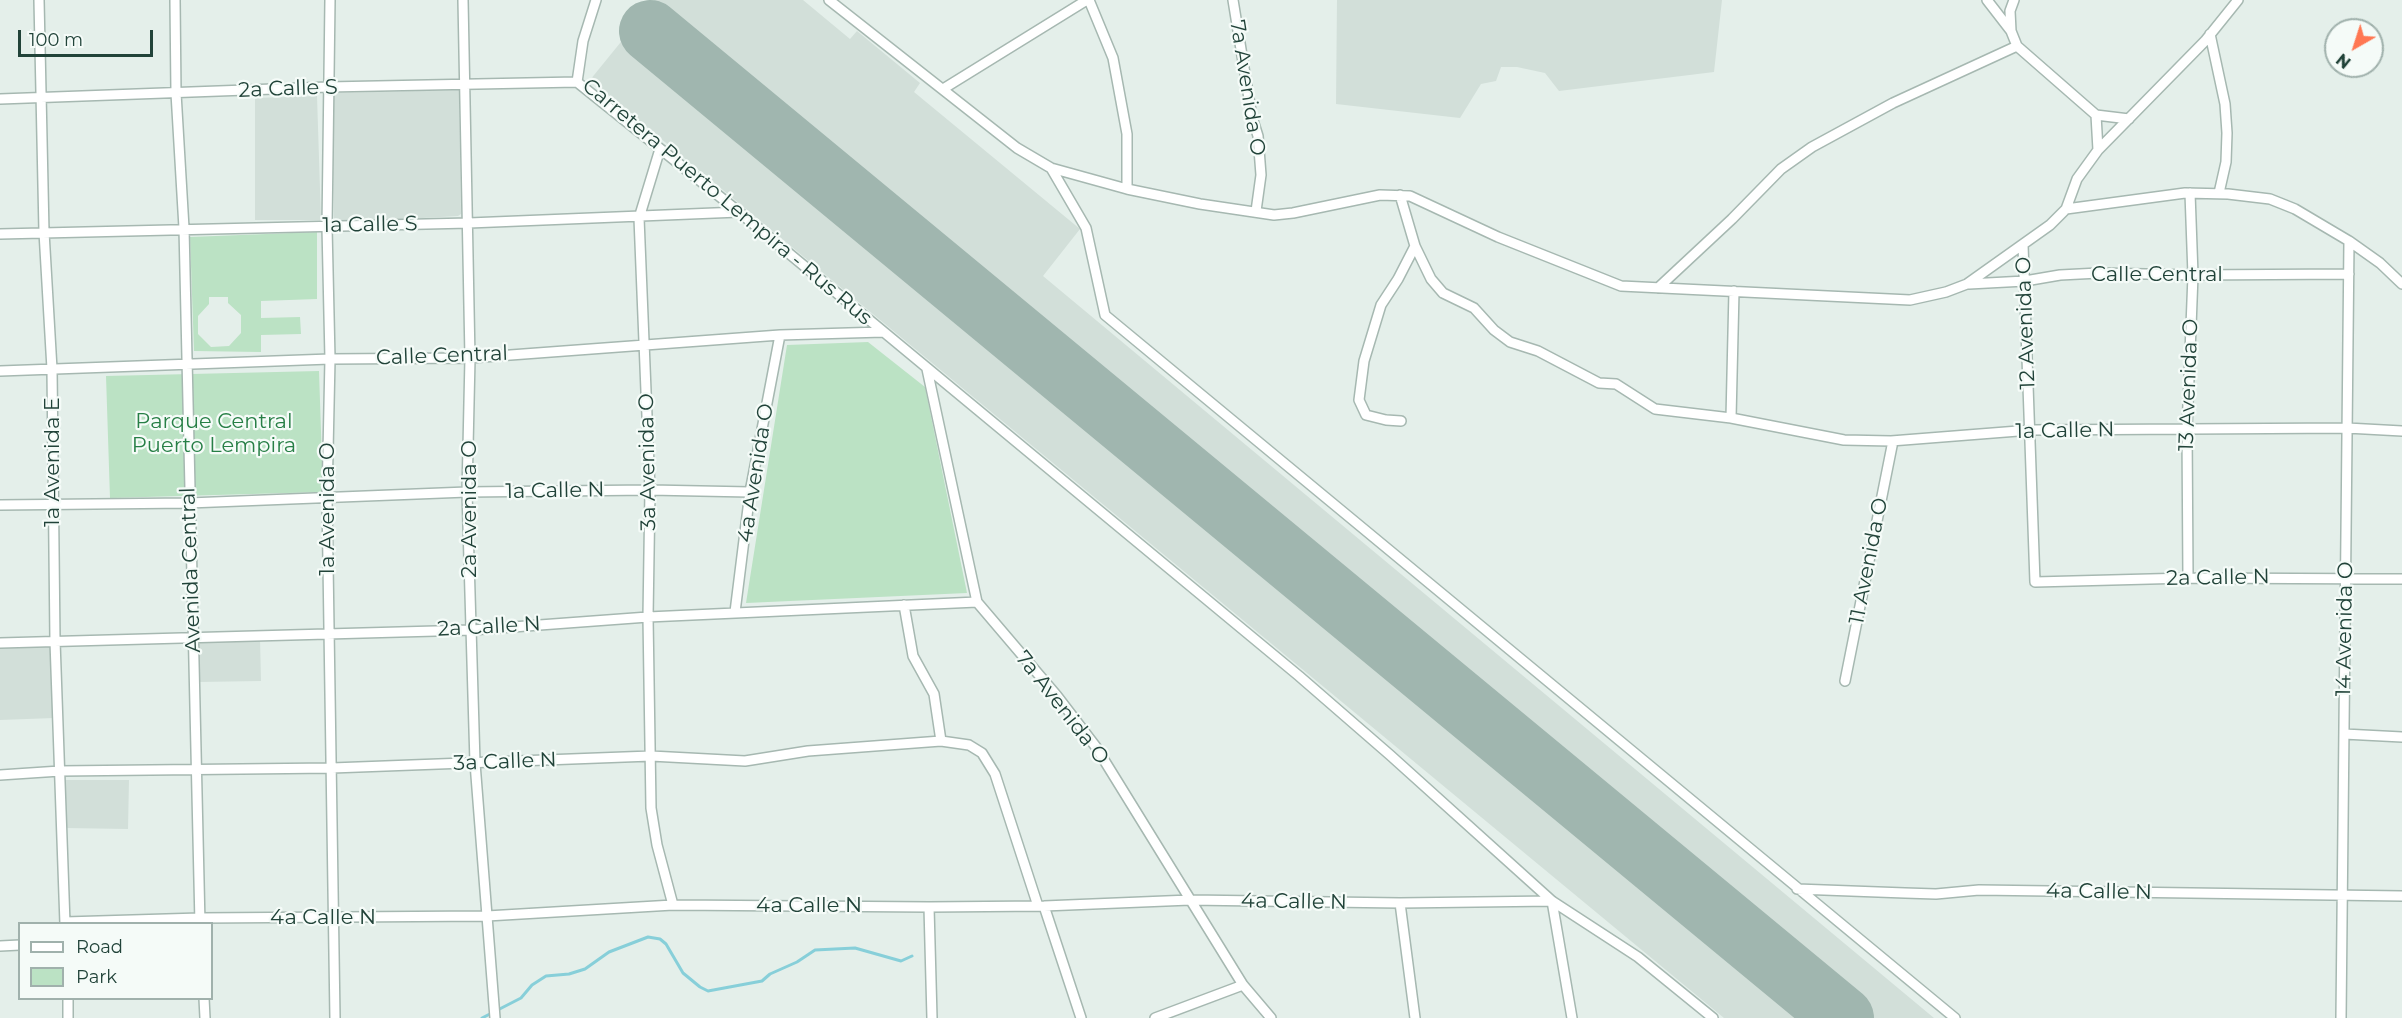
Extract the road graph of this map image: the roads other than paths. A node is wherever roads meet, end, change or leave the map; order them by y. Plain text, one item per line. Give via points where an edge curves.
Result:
1 (39, 0) edge
2 (175, 0) edge
3 (330, 0) edge
4 (463, 0) edge
5 (596, 0) edge
6 (829, 0) edge
7 (1088, 0) edge
8 (1233, 0) edge
9 (1987, 0) edge
10 (2020, 0) edge
11 (2238, 0) edge
12 (2012, 4) edge
13 (2011, 31) junction
14 (2210, 34) junction
15 (2017, 46) junction
16 (577, 81) junction
17 (464, 86) junction
18 (328, 87) junction
19 (943, 89) junction
20 (177, 93) junction
21 (41, 98) junction
22 (0, 99) edge
23 (2096, 115) junction
24 (2129, 119) junction
25 (660, 149) junction
26 (2098, 150) junction
27 (1051, 168) junction
28 (1127, 189) junction
29 (2190, 193) junction
30 (2219, 194) junction
31 (1400, 195) junction
32 (2066, 209) junction
33 (1256, 211) junction
34 (739, 212) junction
35 (639, 218) junction
36 (469, 223) junction
37 (327, 226) junction
38 (184, 228) junction
39 (44, 232) junction
40 (0, 234) edge
41 (2349, 241) junction
42 (2023, 245) junction
43 (1415, 246) junction
44 (2349, 274) junction
45 (2193, 276) junction
46 (2025, 281) junction
47 (1967, 284) junction
48 (2402, 284) edge
49 (1658, 288) junction
50 (1734, 291) junction
51 (883, 332) junction
52 (780, 335) junction
53 (645, 344) junction
54 (470, 358) junction
55 (330, 359) junction
56 (187, 365) junction
57 (52, 369) junction
58 (927, 369) junction
59 (0, 371) edge
60 (1731, 418) junction
61 (1401, 421) dead end
62 (2347, 428) junction
63 (2031, 430) junction
64 (2187, 430) junction
65 (2402, 431) edge
66 (1893, 441) junction
67 (650, 490) junction
68 (467, 492) junction
69 (750, 492) junction
70 (327, 498) junction
71 (189, 503) junction
72 (52, 504) junction
73 (0, 505) edge
74 (2346, 577) junction
75 (2188, 578) junction
76 (2402, 579) edge
77 (2035, 582) joint
78 (977, 602) junction
79 (904, 605) junction
80 (735, 612) junction
81 (648, 617) junction
82 (471, 630) junction
83 (327, 633) junction
84 (193, 637) junction
85 (55, 641) junction
86 (0, 643) edge
87 (1845, 681) dead end
88 (2344, 734) junction
89 (2402, 737) edge
90 (941, 741) junction
91 (651, 756) junction
92 (475, 763) junction
93 (332, 768) junction
94 (198, 769) junction
95 (60, 771) junction
96 (0, 775) edge
97 (1797, 889) junction
98 (2343, 894) junction
99 (2402, 896) edge
100 (1190, 900) junction
101 (1552, 901) junction
102 (1400, 903) junction
103 (673, 905) junction
104 (1041, 906) junction
105 (929, 907) junction
106 (487, 916) junction
107 (335, 918) junction
108 (200, 921) edge
109 (65, 922) edge
110 (132, 922) edge
111 (18, 945) edge
112 (0, 946) edge
113 (1243, 985) junction
114 (68, 1000) edge
115 (204, 1000) edge
116 (68, 1018) edge
117 (205, 1018) edge
118 (335, 1018) edge
119 (495, 1018) edge
120 (932, 1018) edge
121 (1081, 1018) edge
122 (1155, 1018) edge
123 (1271, 1018) edge
124 (1415, 1018) edge
125 (1572, 1018) edge
126 (1713, 1018) edge
127 (1955, 1018) edge
128 (2341, 1018) edge

1 - 21 street, 1a Avenida E
2 - 20 street, Avenida Central
3 - 18 street, 1a Avenida O
4 - 17 street, 2a Avenida O
5 - 16 street, Carretera Puerto Lempira - Rus Rus via 583,40
6 - 19 street
7 - 19 street
7 - 28 street via 1113,58 1127,134
8 - 33 street, 7a Avenida O via 1258,136 1261,175
9 - 13 street
10 - 12 street
11 - 14 street
12 - 13 street
13 - 15 street
14 - 24 street
14 - 30 street via 2226,114 2226,162
15 - 23 street
15 - 49 street via 1893,103 1812,147 1781,169
16 - 17 street, 2a Calle S
16 - 25 street, Carretera Puerto Lempira - Rus Rus
17 - 18 street, 2a Calle S
17 - 36 street, 2a Avenida O
18 - 20 street, 2a Calle S
18 - 37 street, 1a Avenida O
19 - 27 street via 1017,148
20 - 21 street, 2a Calle S
20 - 38 street, Avenida Central
21 - 22 street, 2a Calle S
21 - 39 street, 1a Avenida E
23 - 24 street
23 - 26 street
24 - 26 street
25 - 34 street, Carretera Puerto Lempira - Rus Rus
25 - 35 street, 3a Avenida O
26 - 32 street via 2078,179
27 - 28 street
27 - 97 street via 1086,228 1105,315
28 - 33 street
29 - 30 street
29 - 32 street
29 - 45 street, 13 Avenida O
30 - 41 street via 2270,199 2295,208
31 - 33 street via 1380,195 1293,213 1274,215
31 - 43 street, 1a Calle N
31 - 49 street via 1596,278 1621,286
32 - 42 street
34 - 35 street, 1a Calle S
34 - 51 street, Carretera Puerto Lempira - Rus Rus
35 - 36 street, 1a Calle S
35 - 53 street, 3a Avenida O
36 - 37 street, 1a Calle S
36 - 54 street, 2a Avenida O
37 - 38 street, 1a Calle S
37 - 55 street, 1a Avenida O
38 - 39 street, 1a Calle S
38 - 56 street, Avenida Central
39 - 40 street, 1a Calle S
39 - 57 street, 1a Avenida E
41 - 44 street, 14 Avenida O
41 - 48 street
42 - 46 street, 12 Avenida O
42 - 47 street
43 - 60 street, 1a Calle N via 1431,279 1443,293 1474,308 1510,342 1538,351 1599,383 1616,384 1655,409
43 - 61 street via 1381,305 1364,362 1359,400 1366,415
44 - 45 street, Calle Central
44 - 62 street, 14 Avenida O
45 - 46 street, Calle Central via 2099,273
45 - 64 street, 13 Avenida O
46 - 47 street, Calle Central
46 - 63 street, 12 Avenida O
47 - 50 street via 1910,300
49 - 50 street
50 - 60 street
51 - 52 street, Calle Central
51 - 58 street, Carretera Puerto Lempira - Rus Rus
52 - 53 street, Calle Central
52 - 69 street, 4a Avenida O
53 - 54 street, Calle Central
53 - 67 street, 3a Avenida O
54 - 55 street, Calle Central
54 - 68 street, 2a Avenida O
55 - 56 street, Calle Central
55 - 70 street, 1a Avenida O
56 - 57 street, Calle Central
56 - 71 street, Avenida Central
57 - 59 street, Calle Central
57 - 72 street, 1a Avenida E
58 - 78 street, 7a Avenida O
58 - 101 street, Carretera Puerto Lempira - Rus Rus via 1299,676
60 - 66 street, 1a Calle N via 1844,440
62 - 64 street, 1a Calle N
62 - 65 street, 1a Calle N
62 - 74 street, 14 Avenida O
63 - 64 street, 1a Calle N
63 - 66 street, 1a Calle N
63 - 77 street, 12 Avenida O
64 - 75 street, 13 Avenida O
66 - 87 street, 11 Avenida O
67 - 68 street, 1a Calle N
67 - 69 street, 1a Calle N
67 - 81 street, 3a Avenida O
68 - 70 street, 1a Calle N
68 - 82 street, 2a Avenida O
69 - 80 street, 4a Avenida O
70 - 71 street, 1a Calle N
70 - 83 street, 1a Avenida O
71 - 72 street, 1a Calle N
71 - 84 street, Avenida Central
72 - 73 street, 1a Calle N
72 - 85 street, 1a Avenida E
74 - 75 street, 2a Calle N
74 - 76 street, 2a Calle N
74 - 88 street, 14 Avenida O
75 - 77 street, 2a Calle N
78 - 79 street, 2a Calle N
78 - 100 street, 7a Avenida O via 1096,747
79 - 80 street, 2a Calle N
79 - 90 street via 913,656 934,694
80 - 81 street, 2a Calle N
81 - 82 street, 2a Calle N
81 - 91 street, 3a Avenida O
82 - 83 street, 2a Calle N
82 - 92 street, 2a Avenida O
83 - 84 street, 2a Calle N
83 - 93 street, 1a Avenida O
84 - 85 street, 2a Calle N
84 - 94 street, Avenida Central
85 - 86 street, 2a Calle N
85 - 95 street, 1a Avenida E
88 - 89 street
88 - 98 street, 14 Avenida O
90 - 91 street, 3a Calle N via 808,751 745,761
90 - 104 street, 3a Calle N via 969,745 982,753 995,774
91 - 92 street, 3a Calle N
91 - 103 street, 3a Avenida O via 651,808
92 - 93 street, 3a Calle N
92 - 106 street, 2a Avenida O
93 - 94 street, 3a Calle N
93 - 107 street, 1a Avenida O
94 - 95 street, 3a Calle N
94 - 108 street, Avenida Central
95 - 96 street, 3a Calle N
95 - 109 street, 1a Avenida E
97 - 98 street, 4a Calle N via 1905,894 1979,890
97 - 127 street
98 - 99 street, 4a Calle N
98 - 128 street, 14 Avenida O
100 - 102 street, 4a Calle N
100 - 104 street, 4a Calle N
100 - 113 street, 7a Avenida O
101 - 102 street, 4a Calle N
101 - 125 street
101 - 126 street, Carretera Puerto Lempira - Rus Rus via 1623,946
102 - 124 street
103 - 105 street, 4a Calle N
103 - 106 street, 4a Calle N
104 - 105 street, 4a Calle N
104 - 121 street, 3a Calle N
105 - 120 street
106 - 107 street, 4a Calle N
106 - 119 street, 2a Avenida O
107 - 108 street, 4a Calle N
107 - 118 street, 1a Avenida O
108 - 110 street, 4a Calle N
111 - 112 street
113 - 122 street
113 - 123 street, 7a Avenida O
114 - 116 street
115 - 117 street

